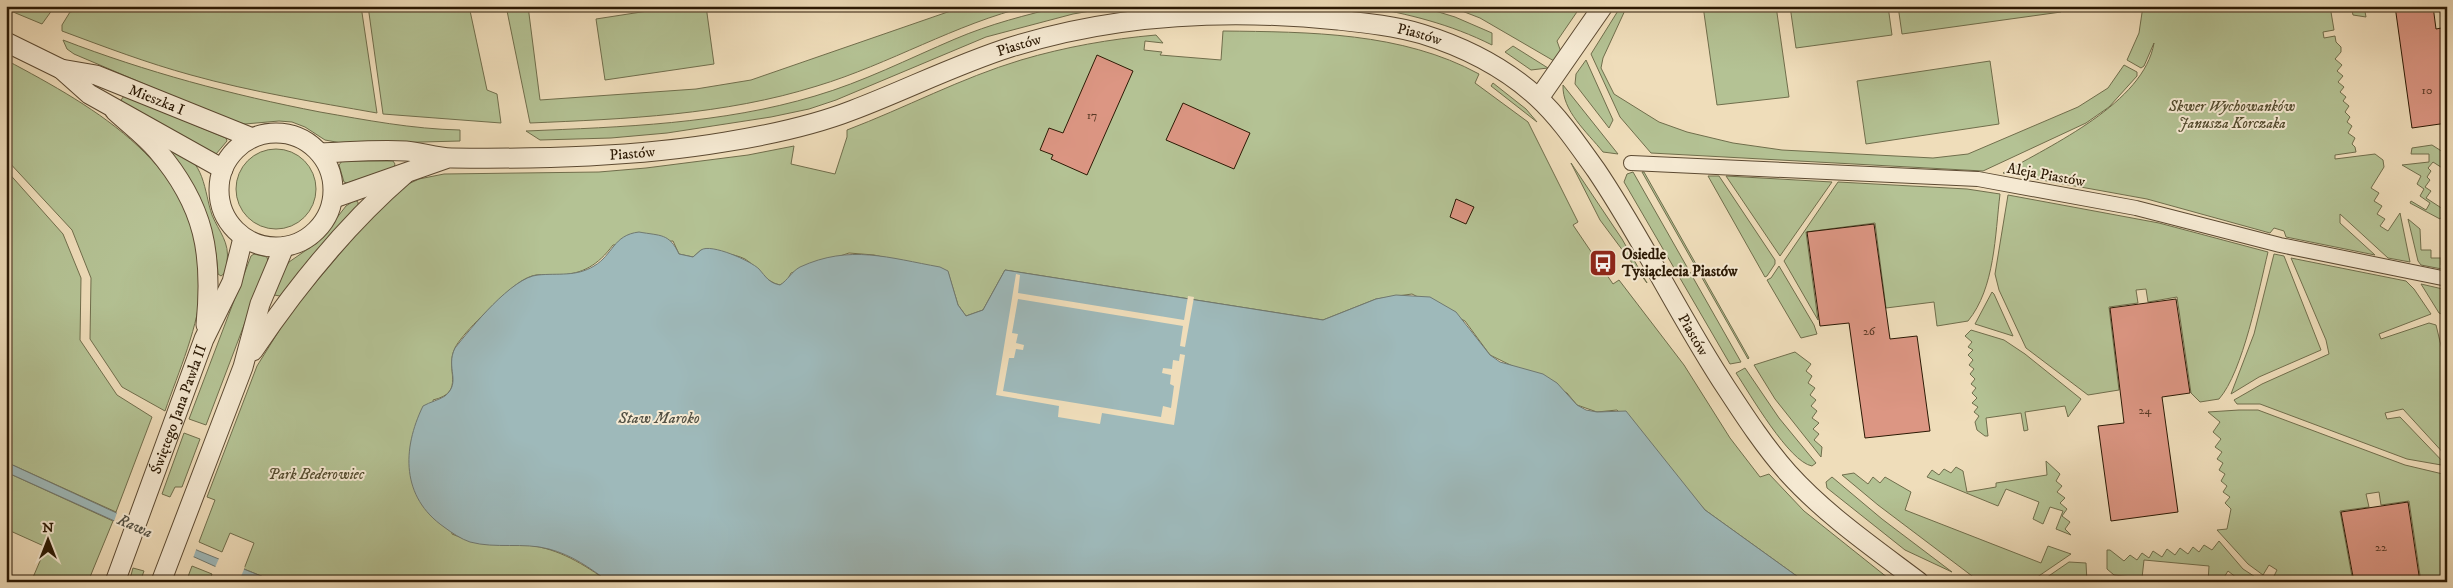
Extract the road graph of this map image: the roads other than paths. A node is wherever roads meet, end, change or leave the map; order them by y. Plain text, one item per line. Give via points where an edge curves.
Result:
1 (1603, 6) edge
2 (6, 42) edge
3 (61, 69) junction
4 (1538, 98) junction
5 (115, 111) junction
6 (250, 137) junction
7 (321, 153) junction
8 (445, 158) junction
9 (1631, 163) dead end
10 (223, 170) junction
11 (405, 174) junction
12 (334, 198) junction
13 (243, 238) junction
14 (284, 247) junction
15 (2447, 279) edge
16 (204, 339) junction
17 (243, 367) junction
18 (162, 579) edge
19 (115, 582) edge
20 (1919, 582) edge

1 - 4 street
2 - 3 street, Mieszka I
3 - 5 street, Mieszka I via 89,94
3 - 6 street, Mieszka I via 103,78
4 - 8 street, Piastów via 1492,64 1419,33 1311,17 1177,17 1123,22 1014,46 849,112 744,139 690,148 578,156
4 - 20 street, Piastów via 1576,143 1622,208 1719,377 1767,447 1789,474 1816,499
5 - 10 street, Mieszka I
5 - 16 street via 157,150 184,186 201,223 209,260
6 - 7 street via 287,133 304,139
6 - 10 street via 233,152
7 - 8 street, Piastów via 409,151
7 - 12 street via 332,176
8 - 11 street, Piastów
9 - 15 street, Aleja Piastów via 1978,179 2136,208 2280,245
10 - 13 street via 220,204 229,222
11 - 12 street, Piastów
11 - 17 street via 375,199 285,302
12 - 14 street via 328,216 316,231 302,241
13 - 14 street via 258,244
13 - 16 street, Świętego Jana Pawła II via 232,282
14 - 17 street via 260,304
16 - 19 street, Świętego Jana Pawła II
17 - 18 street

